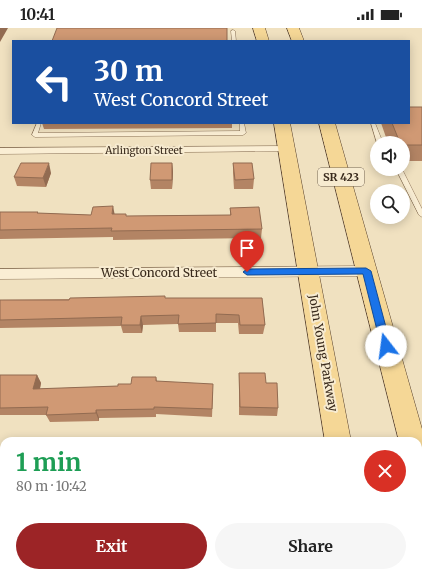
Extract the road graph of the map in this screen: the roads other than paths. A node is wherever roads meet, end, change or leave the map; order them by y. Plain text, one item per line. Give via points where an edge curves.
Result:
1 (259, 28) edge
2 (293, 28) edge
3 (233, 31) dead end
4 (234, 40) edge
5 (263, 40) edge
6 (298, 40) edge
7 (39, 124) edge
8 (242, 124) edge
9 (282, 124) edge
10 (327, 124) edge
11 (373, 124) edge
12 (378, 136) edge
13 (287, 150) junction
14 (0, 151) edge
15 (402, 176) edge
16 (422, 215) edge
17 (309, 271) junction
18 (366, 271) junction
19 (0, 274) edge
20 (337, 437) edge
21 (411, 437) edge

1 - 5 main road
2 - 6 main road
3 - 4 lane
7 - 8 lane via 35,135 243,133
9 - 13 main road, John Young Parkway
10 - 18 main road, SR 423
11 - 12 lane
13 - 14 street, Arlington Street
13 - 17 main road, John Young Parkway
15 - 16 lane
17 - 18 street, West Concord Street
17 - 19 street, West Concord Street
17 - 20 main road, John Young Parkway
18 - 21 main road, SR 423

